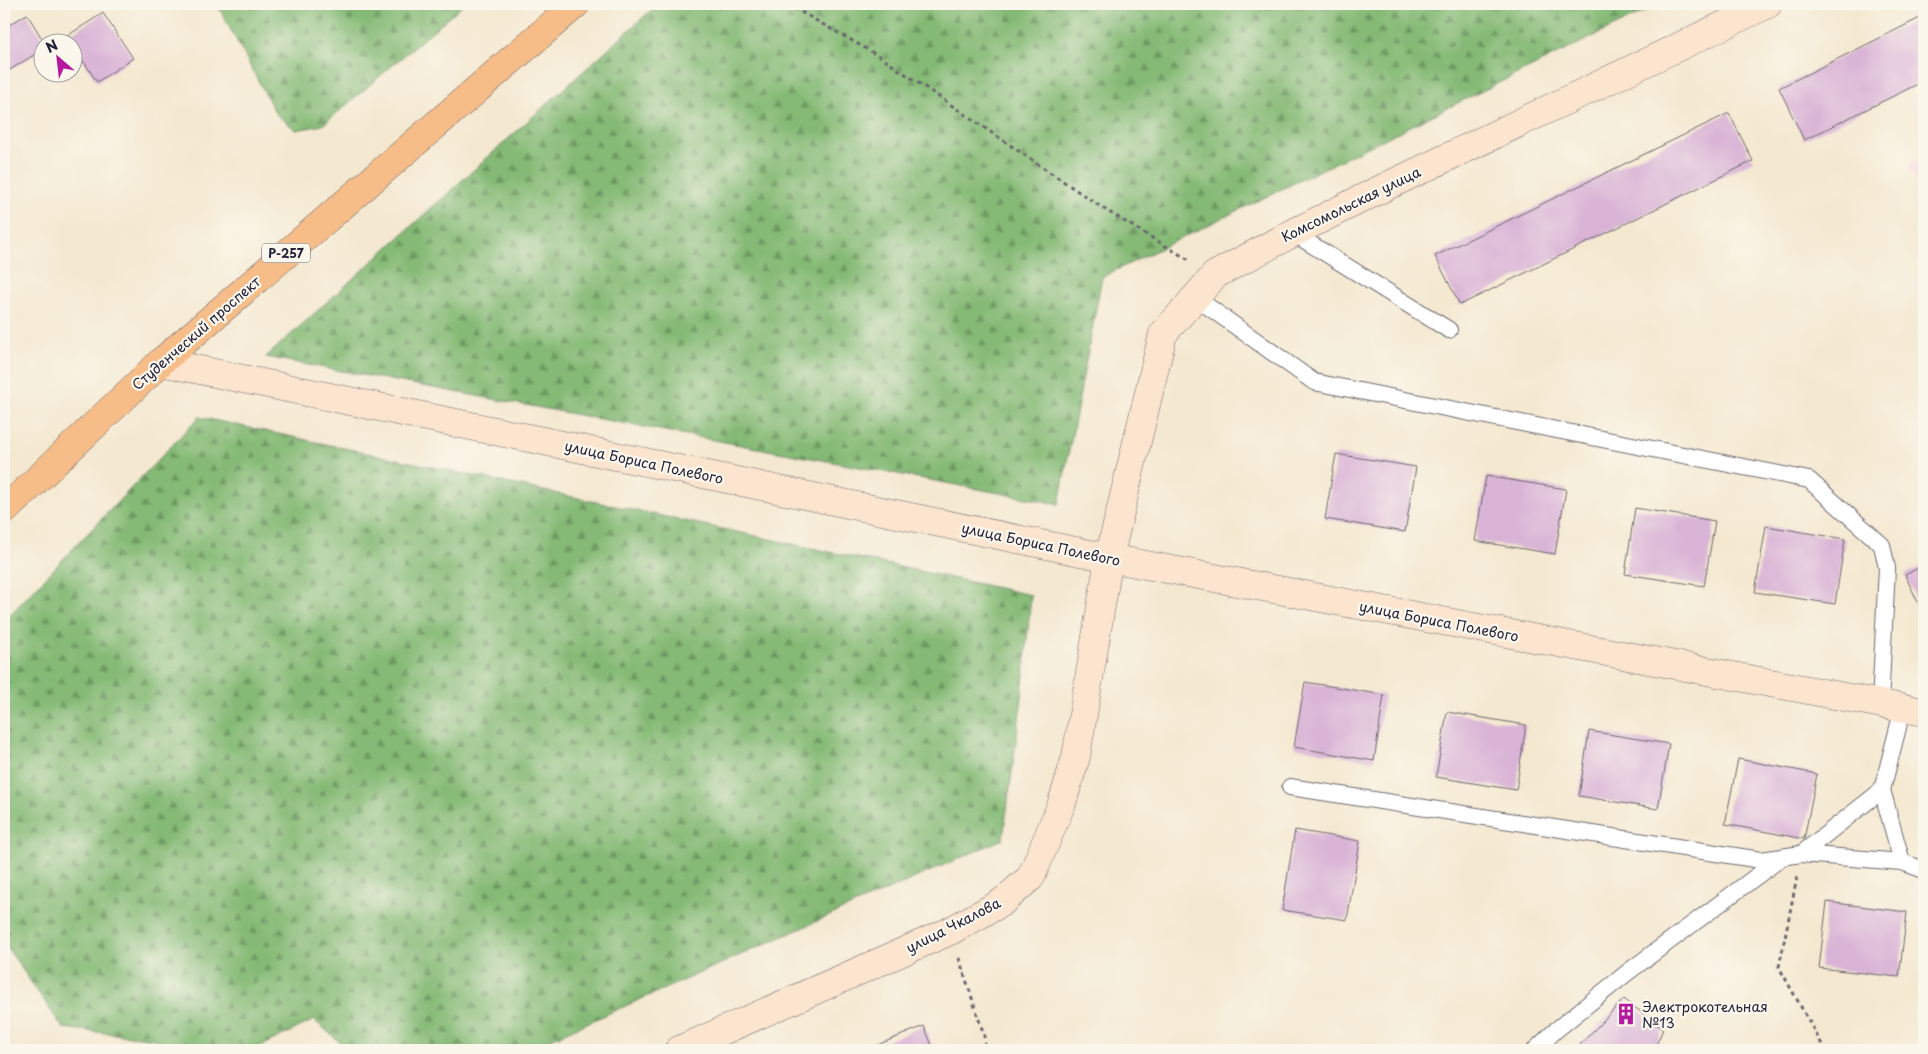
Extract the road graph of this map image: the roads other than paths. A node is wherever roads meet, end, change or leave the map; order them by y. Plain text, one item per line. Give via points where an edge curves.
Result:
1 (576, 4) edge
2 (1768, 4) edge
3 (1293, 233) junction
4 (1196, 298) junction
5 (1448, 330) dead end
6 (161, 362) junction
7 (4, 511) edge
8 (1109, 558) junction
9 (1902, 708) edge
10 (1290, 787) dead end
11 (1882, 790) junction
12 (1802, 854) junction
13 (1783, 857) junction
14 (1902, 862) junction
15 (1924, 870) edge
16 (679, 1050) edge
17 (1535, 1050) edge

1 - 6 highway, Студенческий проспект / Р-257
2 - 3 street, Комсомольская улица
3 - 4 street, Комсомольская улица via 1215,275
3 - 5 lane
4 - 8 street, Комсомольская улица via 1163,334
4 - 9 lane via 1314,382 1809,480 1882,545
6 - 7 highway, Студенческий проспект / Р-257
6 - 8 street, улица Бориса Полевого
8 - 9 street, улица Бориса Полевого
8 - 16 street, улица Чкалова via 1076,757 1062,804 1031,876 1001,903 950,931
9 - 11 lane
10 - 13 lane via 1761,860
11 - 12 lane
11 - 14 lane
12 - 13 lane
12 - 14 lane
13 - 17 lane via 1628,972
14 - 15 lane

